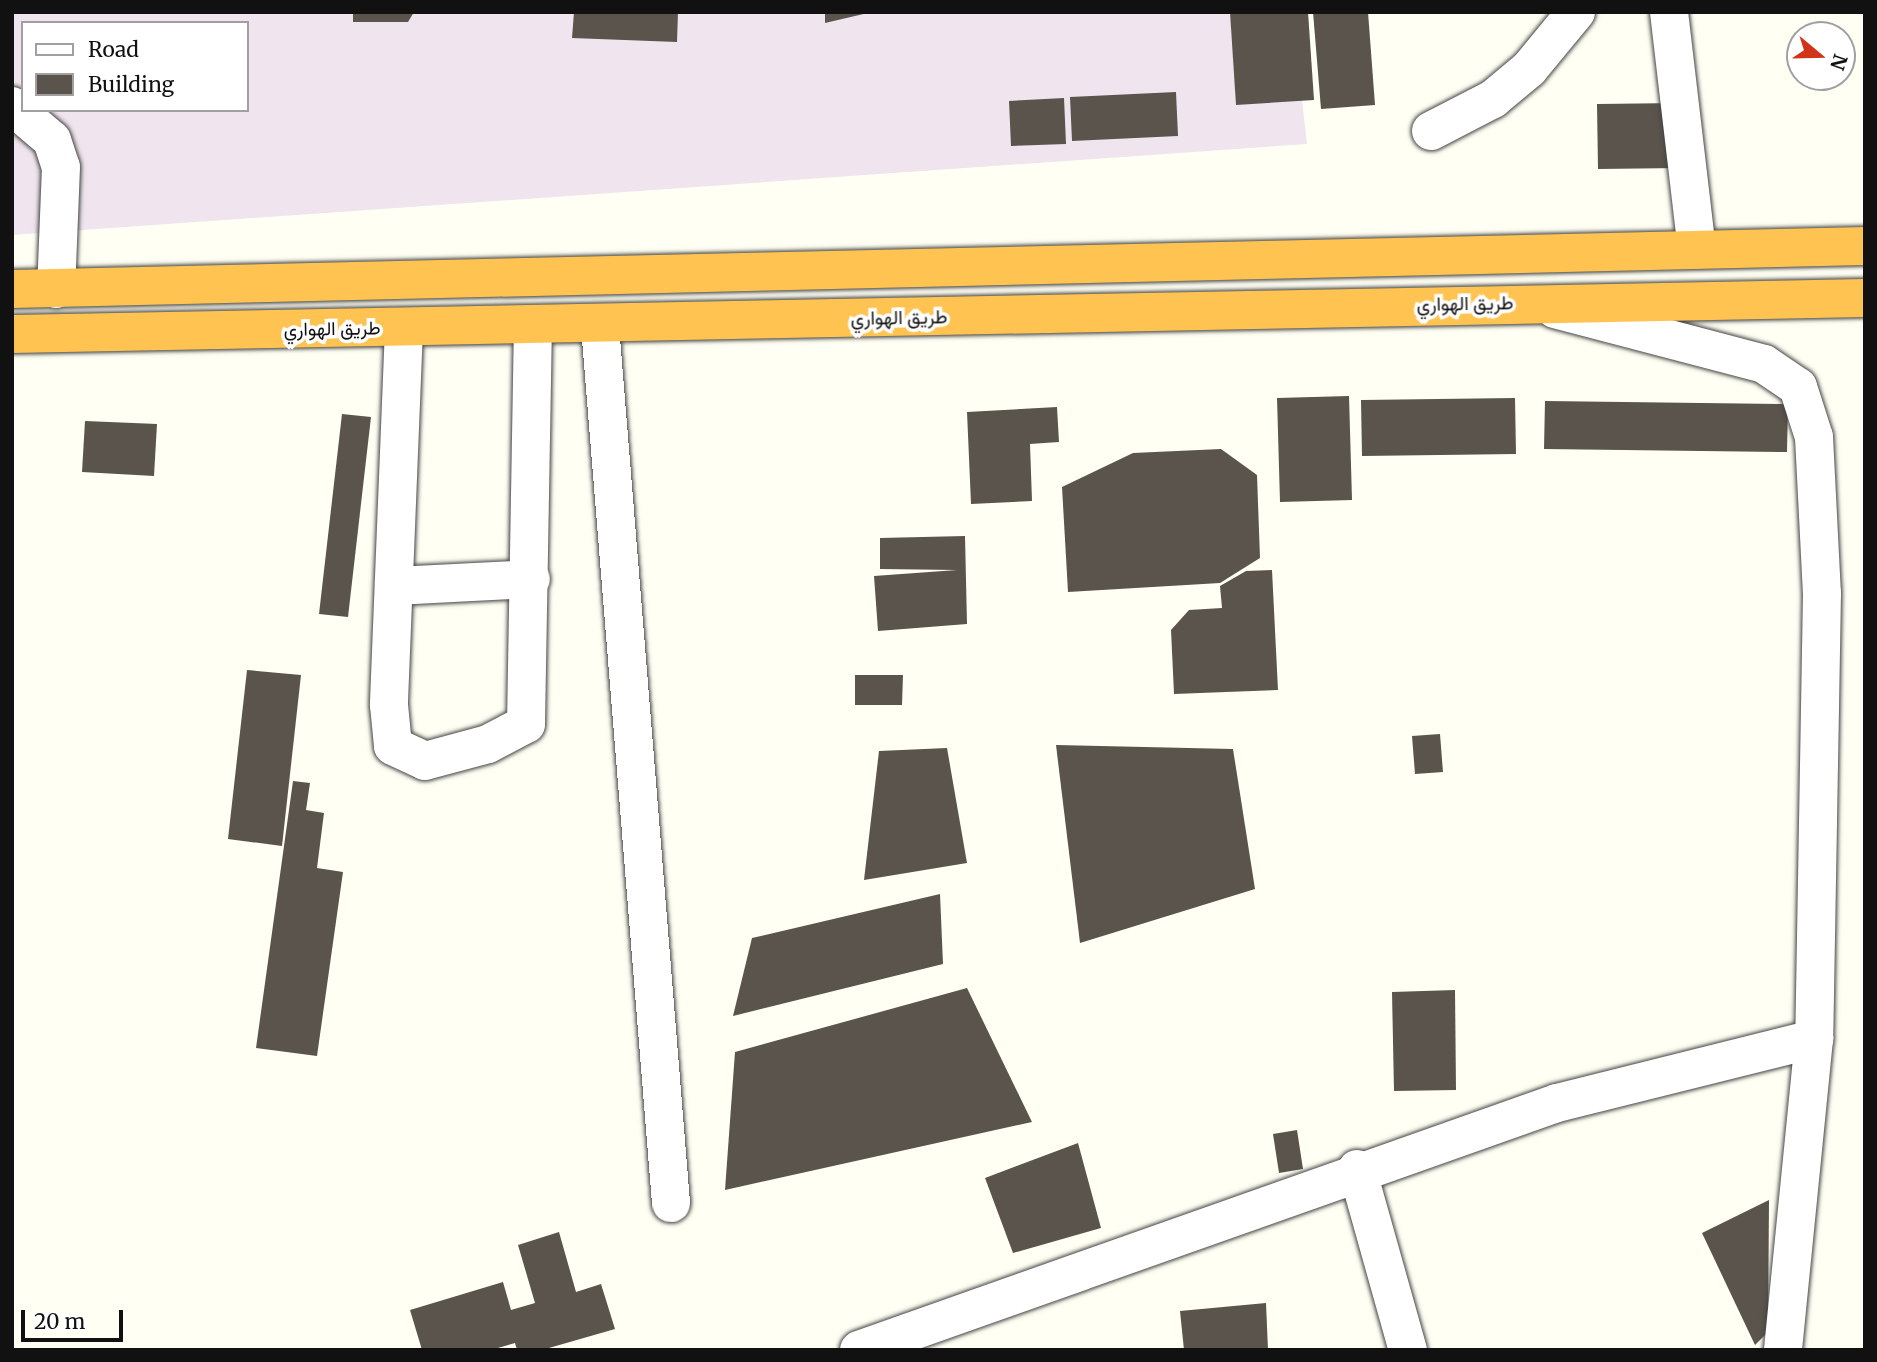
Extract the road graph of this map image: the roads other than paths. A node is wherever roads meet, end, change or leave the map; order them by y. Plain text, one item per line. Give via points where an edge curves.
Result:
1 (1576, 12) edge
2 (1670, 12) edge
3 (12, 106) edge
4 (1431, 131) dead end
5 (1865, 246) edge
6 (1697, 249) junction
7 (12, 289) edge
8 (56, 289) junction
9 (1865, 298) edge
10 (1533, 303) junction
11 (600, 326) junction
12 (533, 327) junction
13 (404, 328) junction
14 (12, 334) edge
15 (531, 579) junction
16 (394, 586) junction
17 (1814, 1039) junction
18 (1357, 1169) junction
19 (671, 1203) dead end
20 (859, 1350) edge
21 (1408, 1350) edge
22 (1783, 1350) edge

1 - 4 street via 1493,99
2 - 6 street
3 - 8 street via 52,140 61,167
5 - 6 highway
6 - 8 highway
7 - 8 highway
9 - 10 highway, طريق الهواري
10 - 11 highway, طريق الهواري
10 - 17 street via 1764,364 1798,387 1807,410 1821,503
11 - 12 highway, طريق الهواري
11 - 19 street
12 - 13 highway, طريق الهواري
12 - 15 street
13 - 14 highway, طريق الهواري
13 - 16 street
15 - 16 street
15 - 16 street via 526,724 488,744 425,761 393,746
17 - 18 street via 1557,1103
17 - 22 street
18 - 20 street via 1078,1276
18 - 21 street

